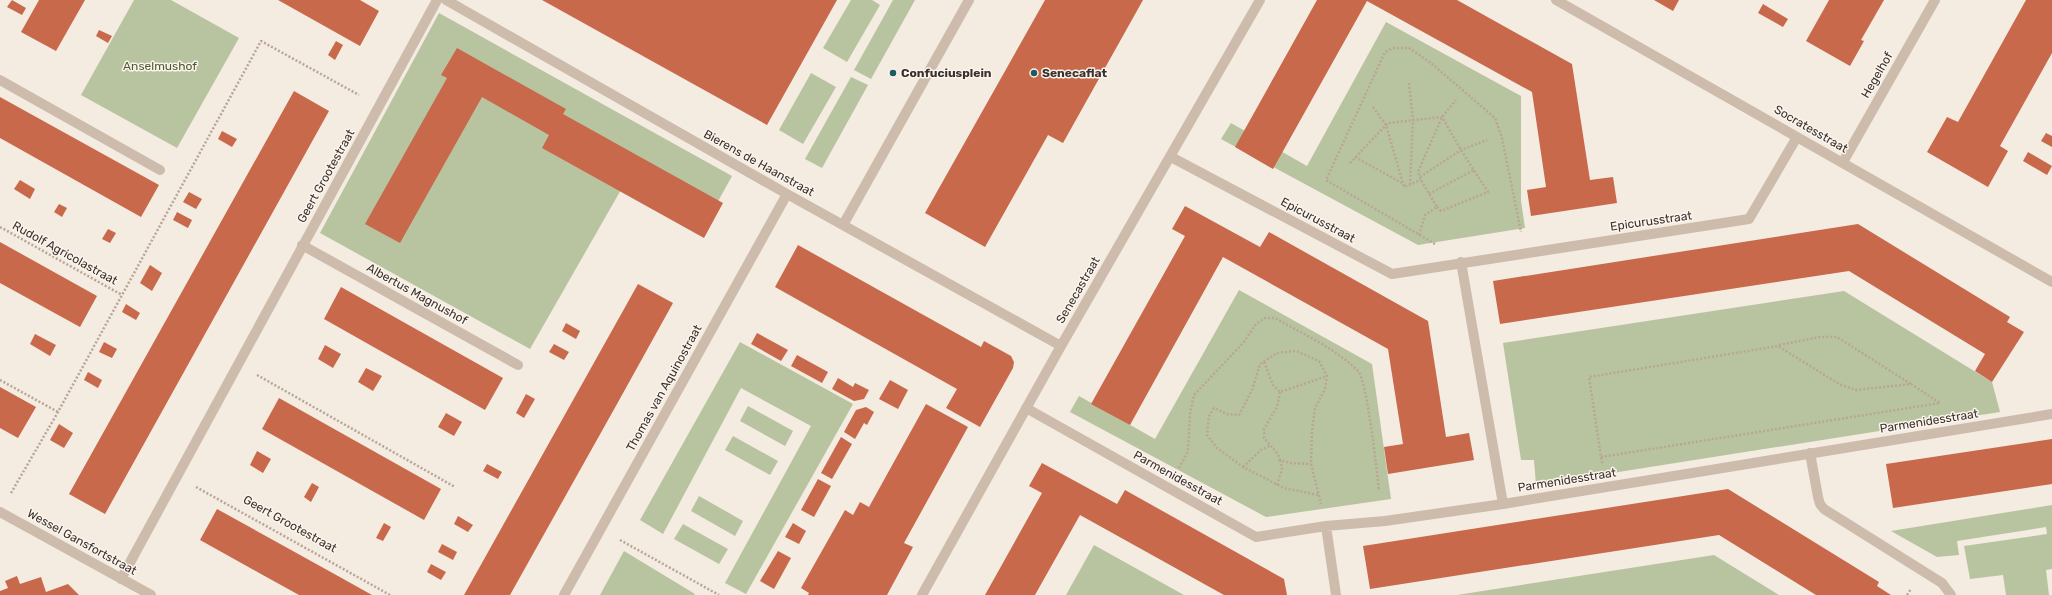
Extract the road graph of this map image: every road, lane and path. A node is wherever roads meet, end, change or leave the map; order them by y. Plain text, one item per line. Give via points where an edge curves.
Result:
1 (436, 0) edge
2 (446, 0) edge
3 (969, 0) edge
4 (1260, 0) edge
5 (1556, 0) edge
6 (1935, 0) edge
7 (0, 80) edge
8 (1409, 84) dead end
9 (1456, 100) dead end
10 (379, 106) junction
11 (1373, 106) dead end
12 (1442, 117) junction
13 (1413, 120) junction
14 (1386, 126) junction
15 (1797, 137) junction
16 (1487, 140) dead end
17 (1461, 150) junction
18 (1171, 157) junction
19 (1356, 157) junction
20 (1843, 162) junction
21 (1350, 163) dead end
22 (160, 170) dead end
23 (1474, 170) junction
24 (1420, 178) junction
25 (1403, 184) junction
26 (1410, 184) junction
27 (787, 194) junction
28 (1429, 194) junction
29 (1437, 207) junction
30 (843, 225) junction
31 (0, 227) edge
32 (1419, 235) junction
33 (302, 245) junction
34 (1526, 252) junction
35 (1461, 262) junction
36 (1440, 266) junction
37 (2052, 282) edge
38 (122, 295) junction
39 (1061, 346) junction
40 (1778, 346) junction
41 (1264, 362) junction
42 (238, 364) junction
43 (518, 365) dead end
44 (1327, 376) junction
45 (0, 380) edge
46 (1911, 384) junction
47 (1280, 392) junction
48 (1026, 408) junction
49 (58, 412) junction
50 (2052, 414) edge
51 (1271, 445) junction
52 (1810, 453) junction
53 (1601, 457) junction
54 (1280, 460) junction
55 (1311, 464) junction
56 (1243, 467) junction
57 (176, 476) junction
58 (1277, 485) junction
59 (1167, 487) junction
60 (1606, 487) junction
61 (455, 488) dead end
62 (1379, 491) dead end
63 (1318, 495) junction
64 (1503, 504) junction
65 (0, 512) edge
66 (1326, 526) junction
67 (600, 529) junction
68 (120, 579) junction
69 (151, 595) edge
70 (390, 595) edge
71 (564, 595) edge
72 (719, 595) edge
73 (922, 595) edge
74 (1336, 595) edge
75 (1951, 595) edge

1 - 10 street, Geert Grootestraat
2 - 27 street, Bierens de Haanstraat
3 - 30 street
4 - 18 street, Senecastraat
5 - 15 street, Socratesstraat
6 - 20 street, Hegelhof
7 - 22 street
8 - 13 path
9 - 12 path
10 - 33 street, Geert Grootestraat
10 - 38 path via 261,41
11 - 14 path
12 - 13 path
12 - 17 path
12 - 24 path via 1418,172
13 - 14 path via 1388,123
13 - 26 path
14 - 19 path
14 - 25 path
15 - 20 street, Socratesstraat
15 - 34 street, Epicurusstraat via 1750,219
16 - 17 path
17 - 23 path
17 - 24 path
18 - 36 street, Epicurusstraat via 1392,274
18 - 39 street, Senecastraat
19 - 21 path
19 - 25 path
20 - 37 street, Socratesstraat
23 - 28 path
23 - 29 path via 1488,192 1441,211
24 - 26 path
24 - 28 path
25 - 26 path via 1404,187
27 - 30 street, Bierens de Haanstraat
27 - 67 street, Thomas van Aquinostraat
28 - 29 path
29 - 32 path via 1425,215
30 - 39 street, Bierens de Haanstraat
31 - 38 path, Rudolf Agricolastraat
32 - 34 path via 1326,180 1385,52 1393,48 1409,48 1432,63 1495,118 1502,138
32 - 36 path via 1437,245
33 - 42 street, Geert Grootestraat
33 - 43 street, Albertus Magnushof
34 - 35 street, Epicurusstraat
35 - 36 street, Epicurusstraat
35 - 64 street
38 - 49 path
39 - 48 street, Senecastraat
40 - 46 path via 1839,384 1856,390
40 - 46 path via 1820,337 1837,337
40 - 53 path via 1589,377
41 - 44 path via 1277,353 1296,351 1318,361
41 - 47 path via 1273,385
41 - 56 path via 1260,364 1252,390 1239,415 1226,414 1214,408 1209,416 1207,435 1217,448
42 - 57 street, Geert Grootestraat
42 - 61 path
44 - 47 path
44 - 55 path via 1325,389 1315,408
45 - 49 path
46 - 53 path via 1940,403
47 - 51 path via 1277,407 1264,429 1264,438
48 - 59 street, Parmenidesstraat
48 - 73 street, Senecastraat
49 - 65 path
50 - 52 street, Parmenidesstraat
51 - 54 path
51 - 56 path via 1261,450
52 - 60 street, Parmenidesstraat
52 - 75 street via 1818,497 1824,509 1942,583
53 - 60 path
54 - 55 path
54 - 58 path via 1282,469
55 - 63 path
56 - 58 path
57 - 68 street, Geert Grootestraat
57 - 70 path, Geert Grootestraat
58 - 63 path
59 - 62 path via 1188,451 1194,395 1244,342 1256,324 1265,318 1275,318 1330,349 1359,372 1366,395
59 - 66 street, Parmenidesstraat via 1256,537
60 - 64 street, Parmenidesstraat
63 - 66 path
64 - 66 street, Parmenidesstraat via 1385,521
65 - 68 street, Wessel Gansfortstraat
66 - 74 street
67 - 71 street, Thomas van Aquinostraat
67 - 72 path
68 - 69 street, Wessel Gansfortstraat

